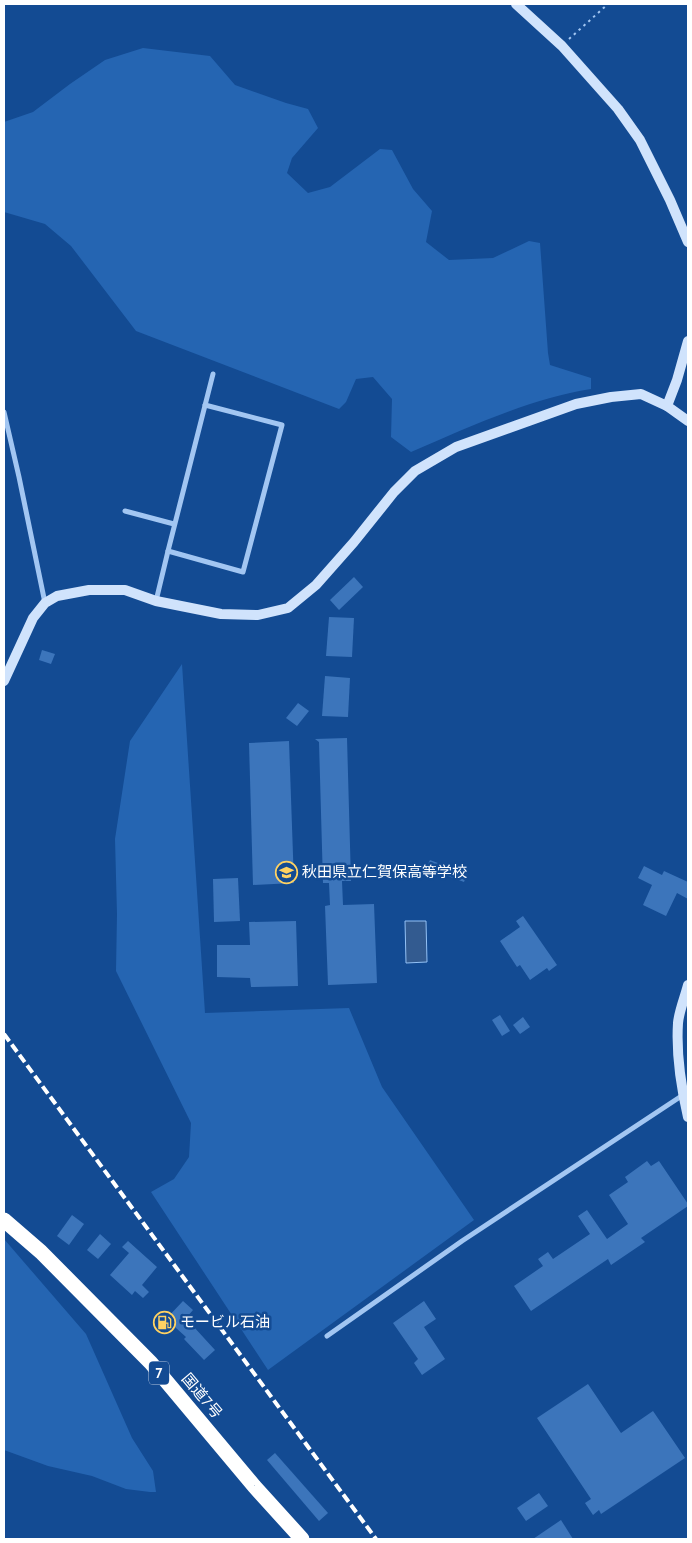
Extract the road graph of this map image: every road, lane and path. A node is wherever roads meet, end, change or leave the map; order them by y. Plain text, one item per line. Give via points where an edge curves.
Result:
1 (516, 4) edge
2 (608, 4) edge
3 (562, 46) junction
4 (688, 242) edge
5 (688, 341) edge
6 (213, 374) dead end
7 (205, 405) junction
8 (667, 406) junction
9 (4, 412) edge
10 (688, 420) edge
11 (125, 511) dead end
12 (174, 524) junction
13 (168, 551) junction
14 (156, 600) junction
15 (45, 603) junction
16 (4, 681) edge
17 (688, 985) edge
18 (683, 1095) junction
19 (688, 1117) edge
20 (4, 1220) edge
21 (327, 1336) dead end
22 (302, 1539) edge

1 - 3 street
2 - 3 path
3 - 4 street via 618,109 640,140
5 - 8 street
6 - 7 street
7 - 12 street
7 - 13 street via 282,425 243,572
8 - 10 street
8 - 14 street via 641,394 611,397 576,404 456,447 415,471 316,585 288,608 258,615 221,614
9 - 15 street
11 - 12 street
12 - 13 street
13 - 14 street
14 - 15 street via 126,590 89,590 57,596
15 - 16 street via 33,618
17 - 18 street via 678,1022
18 - 19 street
18 - 21 street via 462,1240
20 - 22 highway, 国道7号 / 7 via 41,1252 151,1363

